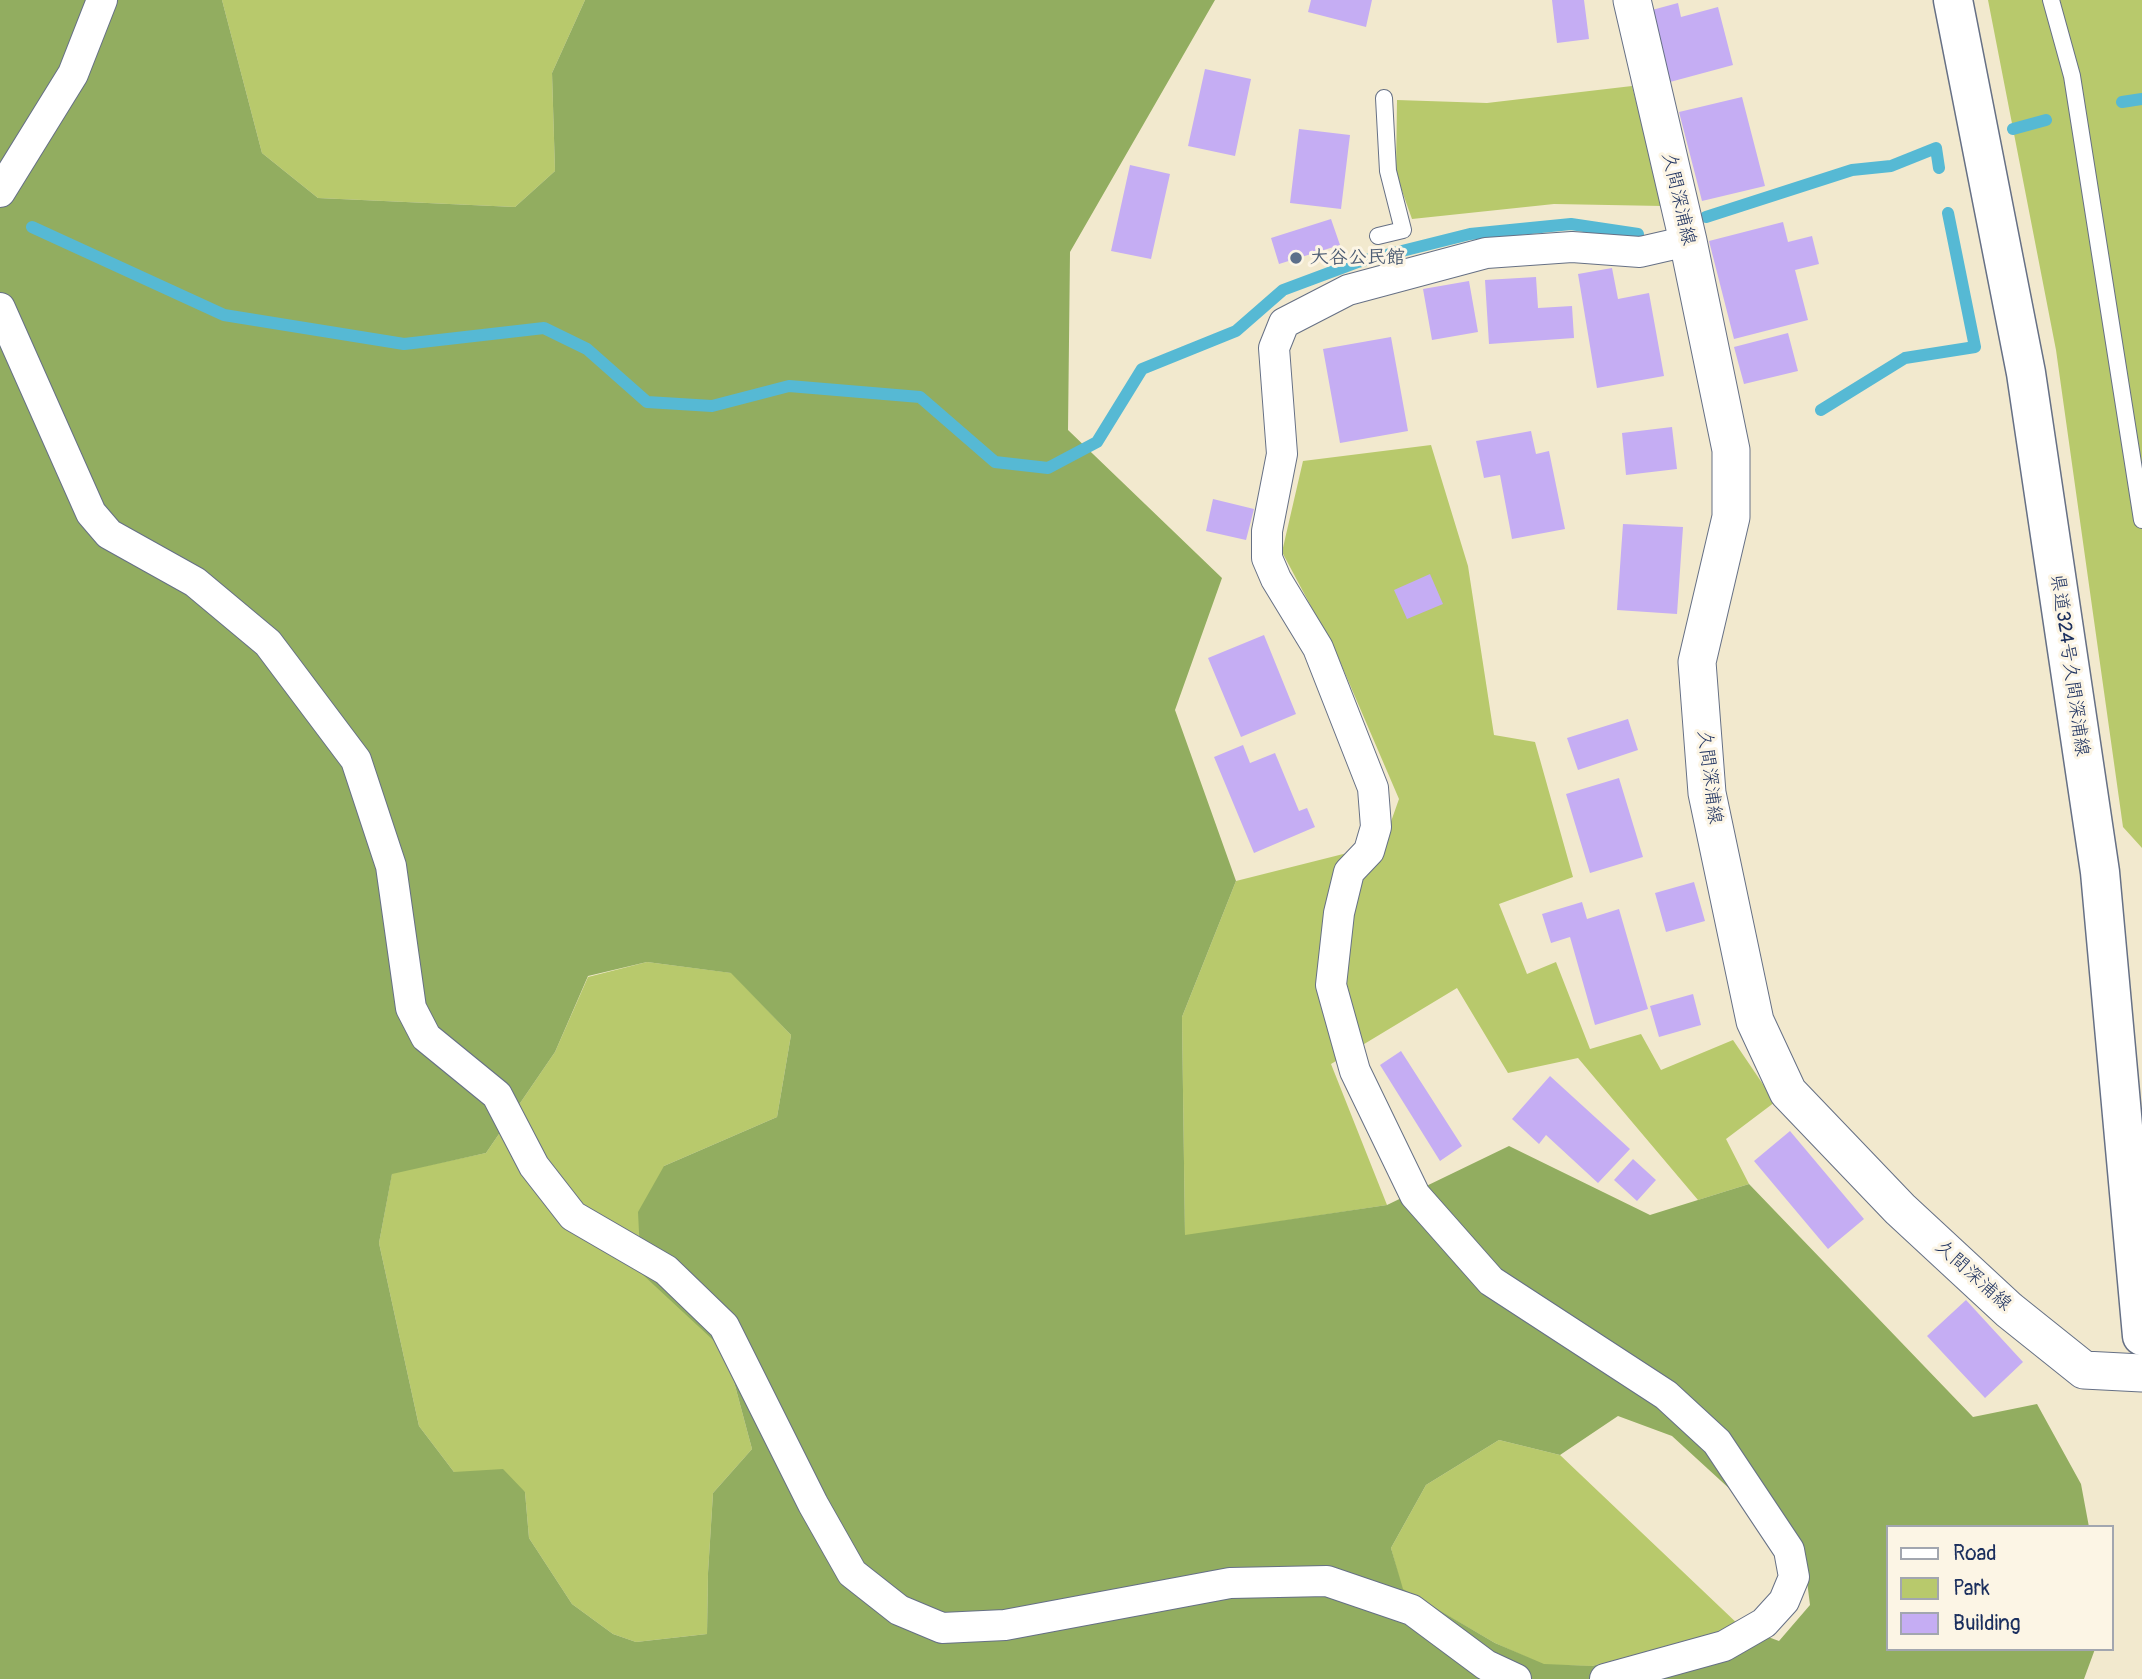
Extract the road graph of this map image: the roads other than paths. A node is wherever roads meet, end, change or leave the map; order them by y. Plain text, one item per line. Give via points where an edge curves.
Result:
1 (102, 0) edge
2 (1632, 0) edge
3 (1953, 0) edge
4 (2051, 0) edge
5 (1384, 97) dead end
6 (0, 192) edge
7 (1378, 236) dead end
8 (1688, 241) junction
9 (0, 308) edge
10 (2142, 520) edge
11 (2142, 1336) edge
12 (2142, 1373) edge
13 (1516, 1679) edge
14 (1605, 1679) edge

1 - 6 street via 73,74
2 - 8 street, 久間深浦線
3 - 11 main road, 県道324号久間深浦線 via 2026,373 2100,872
4 - 10 lane via 2072,76
5 - 7 lane via 1388,171 1403,230
8 - 12 street, 久間深浦線 via 1731,450 1731,517 1697,662 1707,793 1755,1021 1788,1091 1900,1209 2010,1310 2084,1370
8 - 14 street via 1640,253 1572,247 1486,253 1348,290 1284,323 1274,348 1282,454 1267,531 1267,558 1318,648 1373,788 1376,827 1369,851 1349,872 1331,985 1356,1071 1415,1195 1492,1281 1666,1395 1717,1442 1789,1550 1794,1577 1784,1601 1764,1623 1724,1646
9 - 13 street via 91,513 109,534 195,582 268,643 356,760 391,866 411,1008 426,1037 497,1095 534,1166 573,1216 666,1270 724,1326 852,1573 899,1610 942,1628 1004,1625 1230,1583 1327,1581 1412,1610 1486,1665

